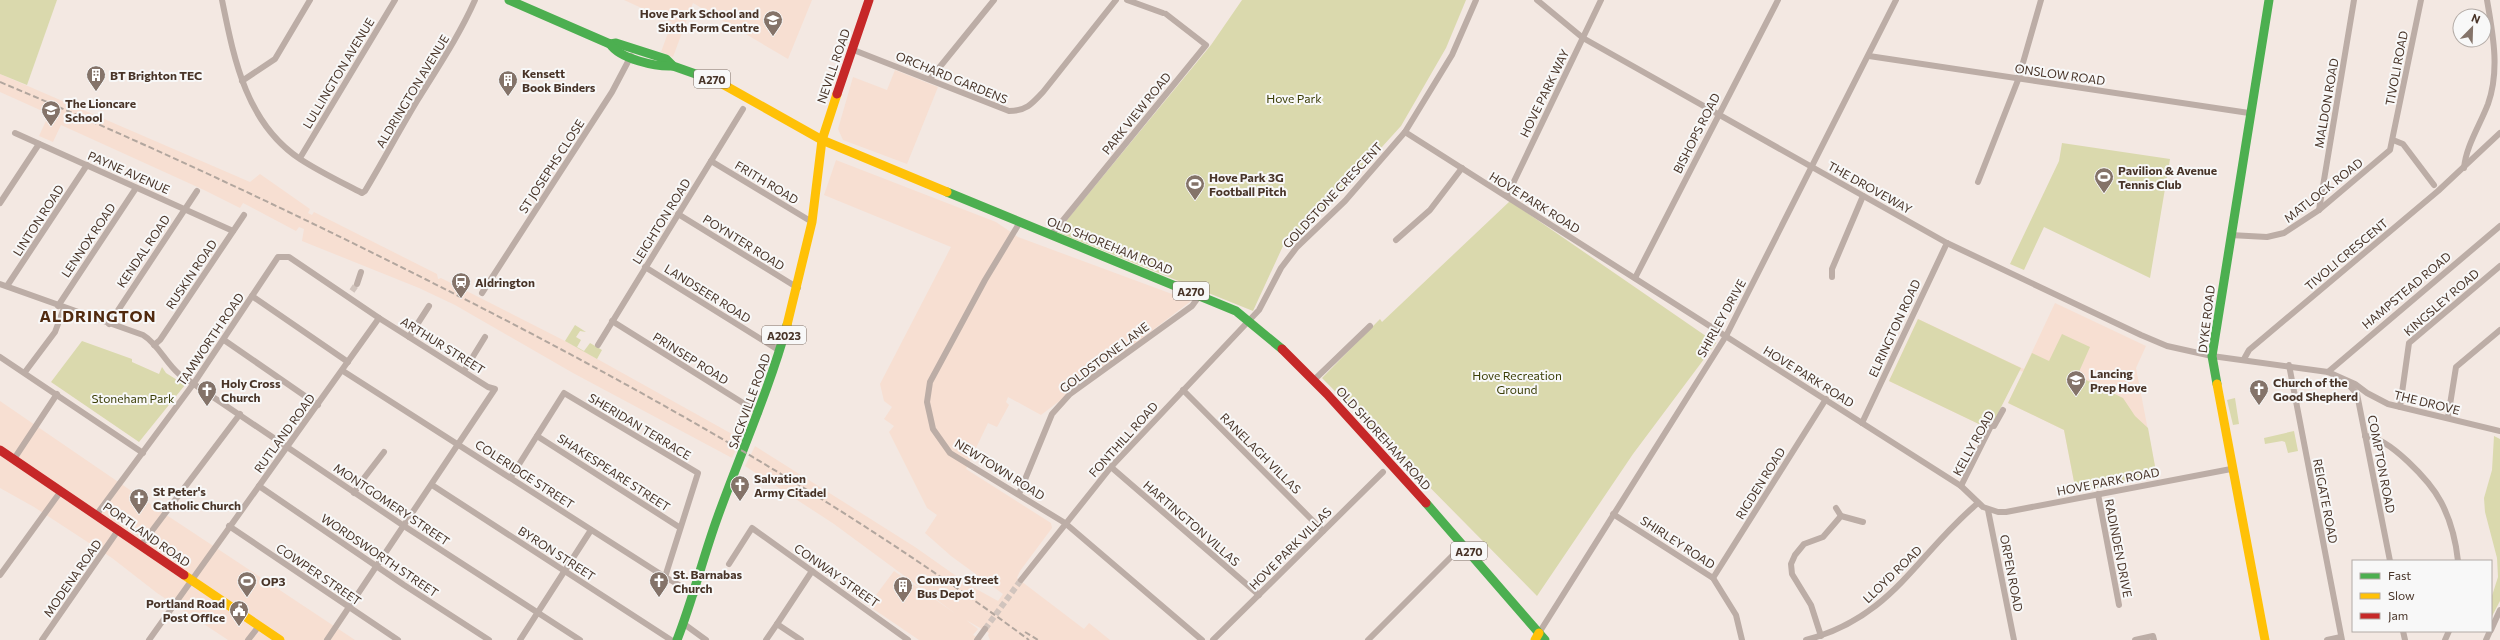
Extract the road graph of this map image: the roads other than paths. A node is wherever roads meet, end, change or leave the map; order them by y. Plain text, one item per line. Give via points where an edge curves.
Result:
1 (222, 0) edge
2 (310, 0) edge
3 (395, 0) edge
4 (475, 0) edge
5 (510, 0) edge
6 (869, 0) edge
7 (994, 0) edge
8 (1116, 0) edge
9 (1127, 0) edge
10 (1476, 0) edge
11 (1537, 0) edge
12 (1601, 0) edge
13 (1778, 0) edge
14 (1896, 0) edge
15 (2041, 0) edge
16 (2269, 0) edge
17 (2354, 0) edge
18 (2421, 0) edge
19 (2487, 0) edge
20 (1583, 38) junction
21 (851, 49) junction
22 (633, 53) junction
23 (1868, 56) junction
24 (930, 79) junction
25 (2018, 80) junction
26 (242, 81) junction
27 (743, 109) dead end
28 (2249, 113) junction
29 (1718, 114) junction
30 (1405, 132) junction
31 (15, 133) dead end
32 (2500, 133) edge
33 (822, 140) junction
34 (2393, 140) junction
35 (39, 144) junction
36 (2470, 147) junction
37 (2479, 153) junction
38 (300, 158) junction
39 (711, 161) junction
40 (87, 166) junction
41 (1812, 167) junction
42 (1462, 168) junction
43 (2464, 168) junction
44 (1978, 182) dead end
45 (2434, 185) dead end
46 (136, 188) junction
47 (197, 190) dead end
48 (1507, 196) junction
49 (1863, 196) junction
50 (0, 203) edge
51 (184, 209) junction
52 (2319, 210) junction
53 (678, 214) junction
54 (244, 215) dead end
55 (812, 222) junction
56 (1020, 222) junction
57 (2500, 226) edge
58 (233, 232) junction
59 (1051, 235) junction
60 (2230, 235) junction
61 (1396, 240) dead end
62 (1947, 243) junction
63 (284, 255) joint
64 (2500, 266) edge
65 (645, 267) junction
66 (361, 272) dead end
67 (1832, 277) dead end
68 (1635, 278) junction
69 (0, 284) edge
70 (357, 284) tunnel mouth
71 (7, 286) junction
72 (798, 288) junction
73 (352, 291) tunnel mouth
74 (482, 293) dead end
75 (1200, 295) junction
76 (252, 296) junction
77 (348, 297) junction
78 (429, 306) dead end
79 (61, 307) junction
80 (379, 318) junction
81 (1250, 320) junction
82 (612, 321) junction
83 (109, 324) junction
84 (1370, 326) dead end
85 (2500, 330) edge
86 (1726, 336) junction
87 (409, 337) junction
88 (485, 337) dead end
89 (224, 340) junction
90 (154, 344) junction
91 (598, 345) dead end
92 (780, 351) junction
93 (2212, 356) junction
94 (0, 357) edge
95 (2244, 359) junction
96 (348, 362) junction
97 (2289, 365) junction
98 (343, 371) junction
99 (464, 371) junction
100 (25, 372) junction
101 (2328, 372) junction
102 (2340, 378) junction
103 (1314, 380) junction
104 (194, 383) junction
105 (1183, 390) junction
106 (58, 394) junction
107 (1826, 399) junction
108 (318, 405) junction
109 (2400, 407) junction
110 (2003, 410) dead end
111 (758, 413) junction
112 (240, 414) junction
113 (2448, 417) junction
114 (1862, 423) junction
115 (2500, 431) edge
116 (537, 436) junction
117 (2366, 436) junction
118 (460, 445) junction
119 (288, 446) junction
120 (1, 451) edge
121 (384, 452) dead end
122 (143, 453) junction
123 (14, 459) junction
124 (1111, 467) junction
125 (2231, 469) junction
126 (1383, 472) dead end
127 (511, 477) junction
128 (364, 478) dead end
129 (359, 485) dead end
130 (432, 485) junction
131 (259, 486) junction
132 (1961, 486) junction
133 (60, 491) junction
134 (354, 492) junction
135 (1019, 494) junction
136 (2098, 494) junction
137 (1978, 503) junction
138 (1836, 508) dead end
139 (1988, 510) junction
140 (97, 514) junction
141 (1613, 514) junction
142 (1841, 516) junction
143 (1863, 522) dead end
144 (1065, 523) junction
145 (229, 526) junction
146 (404, 526) junction
147 (679, 527) junction
148 (119, 529) junction
149 (591, 530) junction
150 (1323, 531) junction
151 (142, 544) junction
152 (1463, 545) junction
153 (2390, 560) edge
154 (2458, 560) edge
155 (729, 564) dead end
156 (376, 567) junction
157 (564, 571) junction
158 (812, 571) junction
159 (0, 575) edge
160 (665, 577) junction
161 (1713, 578) junction
162 (191, 580) junction
163 (1021, 580) tunnel mouth
164 (695, 594) junction
165 (1259, 595) junction
166 (2119, 605) dead end
167 (349, 608) junction
168 (2500, 610) edge
169 (538, 613) junction
170 (684, 624) junction
171 (777, 624) junction
172 (258, 626) junction
173 (2492, 628) edge
174 (985, 630) tunnel mouth
175 (1821, 636) junction
176 (1540, 638) edge
177 (2342, 639) edge
178 (42, 640) edge
179 (149, 640) edge
180 (248, 640) edge
181 (280, 640) edge
182 (327, 640) edge
183 (398, 640) edge
184 (490, 640) edge
185 (520, 640) edge
186 (580, 640) edge
187 (670, 640) edge
188 (677, 640) edge
189 (706, 640) edge
190 (766, 640) edge
191 (801, 640) edge
192 (908, 640) edge
193 (977, 640) edge
194 (1202, 640) edge
195 (1213, 640) edge
196 (1368, 640) edge
197 (1742, 640) edge
198 (1806, 640) edge
199 (2014, 640) edge
200 (2135, 640) edge
201 (2154, 640) edge
202 (2265, 640) edge
203 (2327, 640) edge

1 - 26 street via 236,67
2 - 26 street via 274,59
3 - 38 street, LULLINGTON AVENUE
4 - 38 street, ALDRINGTON AVENUE via 459,33 365,191 362,192
5 - 22 main road, OLD SHOREHAM ROAD / A270 via 610,44 614,50
6 - 21 main road, NEVILL ROAD / A2023
7 - 24 street
8 - 24 street, ORCHARD GARDENS via 1031,106 1020,111 1009,111
9 - 59 street, PARK VIEW ROAD via 1164,14 1206,45
10 - 30 street, GOLDSTONE CRESCENT via 1452,55
11 - 20 street, THE DROVEWAY
12 - 20 street, HOVE PARK WAY
13 - 29 street, BISHOPS ROAD
14 - 23 street, SHIRLEY DRIVE
15 - 25 street
16 - 28 main road, DYKE ROAD
17 - 52 street, MALDON ROAD
18 - 34 street, TIVOLI ROAD
19 - 36 street via 2494,40 2494,78 2488,103
20 - 29 street, THE DROVEWAY
20 - 48 street, HOVE PARK WAY
21 - 24 street, ORCHARD GARDENS
21 - 33 main road, NEVILL ROAD / A2023
22 - 33 main road, OLD SHOREHAM ROAD / A270 via 664,67 673,66 717,81
22 - 74 street, ST JOSEPHS CLOSE via 612,92
23 - 25 street, ONSLOW ROAD
23 - 41 street, SHIRLEY DRIVE
25 - 28 street, ONSLOW ROAD
25 - 44 street
26 - 38 street via 257,114 267,128
27 - 39 street, LEIGHTON ROAD
28 - 60 main road, DYKE ROAD
29 - 41 street, THE DROVEWAY
29 - 68 street, BISHOPS ROAD
30 - 42 street, HOVE PARK ROAD
30 - 81 street, GOLDSTONE CRESCENT via 1345,201 1297,246 1281,268 1259,310
31 - 35 street, PAYNE AVENUE
32 - 37 street, TIVOLI CRESCENT
33 - 55 main road, SACKVILLE ROAD / A2023
33 - 56 main road, OLD SHOREHAM ROAD / A270
34 - 45 street via 2403,144
34 - 52 street, MATLOCK ROAD via 2386,154
35 - 40 street, PAYNE AVENUE
35 - 50 street
36 - 37 street
36 - 43 street
37 - 43 street, TIVOLI CRESCENT
39 - 53 street, LEIGHTON ROAD
39 - 55 street, FRITH ROAD
40 - 46 street, PAYNE AVENUE
40 - 71 street, LINTON ROAD
41 - 49 street, THE DROVEWAY
41 - 86 street, SHIRLEY DRIVE
42 - 48 street, HOVE PARK ROAD
42 - 61 street via 1430,210
43 - 95 street, TIVOLI CRESCENT via 2249,350
46 - 51 street, PAYNE AVENUE
46 - 79 street, LENNOX ROAD
47 - 51 street, KENDAL ROAD
48 - 68 street, HOVE PARK ROAD
49 - 62 street, THE DROVEWAY
49 - 67 street via 1832,268
51 - 58 street, PAYNE AVENUE
51 - 83 street, KENDAL ROAD
52 - 60 street, MATLOCK ROAD via 2281,235
53 - 65 street, LEIGHTON ROAD
53 - 72 street, POYNTER ROAD
54 - 58 street, RUSKIN ROAD
55 - 72 main road, SACKVILLE ROAD / A2023
56 - 59 main road, OLD SHOREHAM ROAD / A270
56 - 135 street, NEWTOWN ROAD via 985,280 927,392 928,412 933,429 942,445 950,453
57 - 101 street, HAMPSTEAD ROAD
58 - 90 street, RUSKIN ROAD via 160,340
59 - 75 main road, OLD SHOREHAM ROAD / A270
60 - 93 main road, DYKE ROAD
62 - 93 street, THE DROVEWAY via 2167,346
62 - 114 street, ELRINGTON ROAD
63 - 76 street, TAMWORTH ROAD via 278,257
63 - 77 street, ARTHUR STREET
64 - 109 street, KINGSLEY ROAD via 2409,343
65 - 82 street, LEIGHTON ROAD
65 - 92 street, LANDSEER ROAD
66 - 70 street
68 - 86 street, HOVE PARK ROAD
69 - 71 street
71 - 79 street
72 - 92 main road, SACKVILLE ROAD / A2023
73 - 77 street
75 - 81 main road, OLD SHOREHAM ROAD / A270
75 - 135 street, GOLDSTONE LANE via 1192,306 1070,394 1052,414
76 - 89 street, TAMWORTH ROAD
76 - 96 street
77 - 80 street, ARTHUR STREET
78 - 87 street
79 - 83 street
79 - 100 street, LENNOX ROAD via 55,332
80 - 87 street, ARTHUR STREET
80 - 96 street, RUTLAND ROAD
81 - 103 main road, OLD SHOREHAM ROAD / A270
81 - 105 street, FONTHILL ROAD
82 - 91 street, LEIGHTON ROAD
82 - 111 street, PRINSEP ROAD
83 - 90 street via 143,335
84 - 103 street
85 - 113 street via 2456,367
86 - 107 street, HOVE PARK ROAD
86 - 141 street, SHIRLEY DRIVE
87 - 99 street, ARTHUR STREET
88 - 99 street
89 - 104 street, TAMWORTH ROAD
89 - 108 street
90 - 104 street, MONTGOMERY STREET via 169,366
92 - 111 main road, SACKVILLE ROAD / A2023
93 - 95 street, THE DROVE
93 - 125 main road, DYKE ROAD
94 - 100 street
95 - 97 street, THE DROVE
96 - 98 street, RUTLAND ROAD
97 - 101 street, THE DROVE
97 - 177 street, REIGATE ROAD
98 - 108 street, RUTLAND ROAD
98 - 118 street, COLERIDGE STREET
99 - 118 street, ARTHUR STREET via 495,389
100 - 106 street
101 - 102 street, THE DROVE
102 - 109 street, THE DROVE via 2356,384 2376,398
102 - 117 street, COMPTON ROAD via 2354,388 2357,394
103 - 152 main road, OLD SHOREHAM ROAD / A270
104 - 112 street, MONTGOMERY STREET
104 - 122 street, TAMWORTH ROAD
105 - 124 street, FONTHILL ROAD
105 - 150 street, RANELAGH VILLAS
106 - 122 street
106 - 123 street
107 - 114 street, HOVE PARK ROAD
107 - 161 street, RIGDEN ROAD
108 - 119 street, RUTLAND ROAD
109 - 113 street, THE DROVE
110 - 132 street, KELLY ROAD via 1994,426 1991,426
111 - 164 main road, SACKVILLE ROAD / A2023 via 718,517
112 - 119 street, MONTGOMERY STREET
112 - 151 street
113 - 115 street, THE DROVE
114 - 132 street, HOVE PARK ROAD
116 - 127 street, SHERIDAN TERRACE
116 - 147 street, SHAKESPEARE STREET
116 - 147 street, SHERIDAN TERRACE via 564,393 698,473
117 - 153 street, COMPTON ROAD
117 - 154 street via 2373,437 2395,450 2421,476 2440,501 2456,546
118 - 127 street, COLERIDGE STREET
118 - 130 street
119 - 131 street, RUTLAND ROAD
119 - 134 street, MONTGOMERY STREET
120 - 123 main road, PORTLAND ROAD
121 - 128 street
122 - 140 street, TAMWORTH ROAD
123 - 133 main road, PORTLAND ROAD
124 - 144 street, FONTHILL ROAD
124 - 165 street, HARTINGTON VILLAS
125 - 136 street, HOVE PARK ROAD
125 - 202 main road, DYKE ROAD
126 - 150 street, HOVE PARK VILLAS
127 - 149 street, COLERIDGE STREET
129 - 134 street
130 - 146 street
130 - 157 street, BYRON STREET
131 - 145 street, RUTLAND ROAD
131 - 156 street, WORDSWORTH STREET
132 - 137 street, HOVE PARK ROAD
133 - 140 main road, PORTLAND ROAD
133 - 159 street
134 - 146 street, MONTGOMERY STREET
135 - 144 street, NEWTOWN ROAD
136 - 139 street, HOVE PARK ROAD via 2006,512
136 - 166 street, RADINDEN DRIVE
137 - 139 street, HOVE PARK ROAD
137 - 175 street, LLOYD ROAD via 1884,600 1845,627
138 - 142 street
139 - 199 street, ORPEN ROAD
140 - 148 main road, PORTLAND ROAD
141 - 161 street, SHIRLEY ROAD
141 - 176 street, SHIRLEY DRIVE
142 - 143 street
142 - 175 street via 1823,536 1804,544 1791,564 1792,574 1811,605
144 - 163 street, FONTHILL ROAD
144 - 194 street, NEWTOWN ROAD
145 - 162 street, RUTLAND ROAD
145 - 167 street, COWPER STREET
146 - 156 street
146 - 169 street, MONTGOMERY STREET
147 - 160 street, SHERIDAN TERRACE
148 - 151 main road, PORTLAND ROAD
148 - 178 street, MODENA ROAD
149 - 157 street
149 - 160 street, COLERIDGE STREET
150 - 165 street, HOVE PARK VILLAS
151 - 162 main road, PORTLAND ROAD
152 - 176 main road, OLD SHOREHAM ROAD / A270
152 - 196 street
155 - 158 street, CONWAY STREET via 752,528
156 - 167 street
156 - 184 street, WORDSWORTH STREET
157 - 169 street
157 - 187 street, BYRON STREET
158 - 171 street
158 - 192 street, CONWAY STREET
160 - 164 street, COLERIDGE STREET
161 - 197 street, SHIRLEY ROAD via 1736,616
162 - 172 main road, PORTLAND ROAD
162 - 179 street, RUTLAND ROAD
164 - 170 main road, SACKVILLE ROAD / A2023
165 - 195 street, HOVE PARK VILLAS
167 - 182 street
167 - 183 street, COWPER STREET
168 - 173 street
169 - 185 street
169 - 186 street, MONTGOMERY STREET
170 - 188 main road, SACKVILLE ROAD / A2023
170 - 189 street
171 - 190 street
171 - 191 street
172 - 180 street
172 - 181 main road, PORTLAND ROAD
174 - 193 street
175 - 198 street, LLOYD ROAD
177 - 203 street
200 - 201 street via 2153,636

